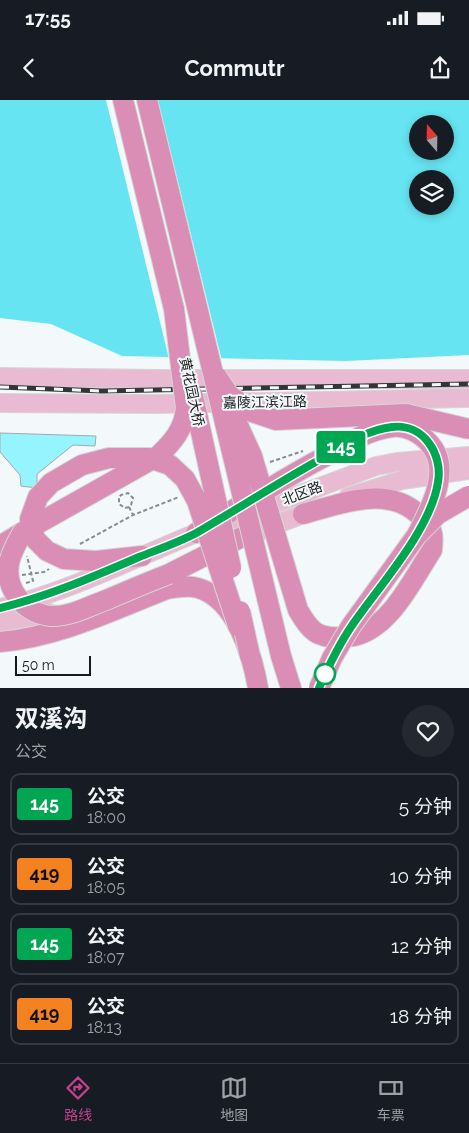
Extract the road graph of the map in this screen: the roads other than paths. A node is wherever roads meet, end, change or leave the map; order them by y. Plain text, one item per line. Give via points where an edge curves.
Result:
1 (123, 100) edge
2 (147, 100) edge
3 (174, 309) junction
4 (212, 369) junction
5 (0, 377) edge
6 (469, 379) edge
7 (469, 398) edge
8 (0, 403) edge
9 (469, 429) edge
10 (469, 456) edge
11 (442, 457) junction
12 (469, 470) edge
13 (422, 476) junction
14 (469, 496) edge
15 (304, 514) junction
16 (23, 532) junction
17 (196, 533) junction
18 (417, 535) junction
19 (240, 538) junction
20 (0, 546) edge
21 (142, 556) junction
22 (0, 608) edge
23 (0, 622) edge
24 (238, 626) junction
25 (0, 642) edge
26 (250, 656) junction
27 (257, 686) edge
28 (291, 688) edge
29 (320, 688) edge

1 - 3 highway, 黄花园大桥
2 - 4 highway, 黄花园大桥
3 - 16 highway, bridge via 186,408 179,432 158,456
3 - 26 highway, 黄花园大桥, bridge
4 - 9 highway, bridge via 229,395 252,412 276,420 406,414
4 - 15 highway, bridge via 252,456 298,610 309,628 328,638 357,636 376,626 390,612 432,550 434,538 431,527 405,505 374,498
4 - 28 highway, 黄花园大桥, bridge
5 - 6 main road, 嘉陵江滨江路
7 - 8 main road, 嘉陵江滨江路 via 157,404
10 - 11 main road, 北区路
11 - 13 main road via 452,462 453,468
11 - 17 main road, 北区路 via 376,466
12 - 13 main road, 北区路
13 - 15 main road, 北区路 via 362,491
14 - 18 highway, bridge via 438,514
15 - 19 main road, 北区路
16 - 19 highway, bridge via 11,554 8,575 11,586 31,610 53,616 74,612 169,574
16 - 20 highway
17 - 18 highway, bridge via 354,440 393,427 412,430 424,438 433,448 438,462 433,501
17 - 21 main road, 北区路
18 - 29 highway, bridge via 351,626 332,658
19 - 23 main road, 北区路 via 42,615
21 - 22 main road, 北区路 via 62,590
21 - 24 highway, bridge via 96,562 64,559 47,551 35,539 30,519 38,498 51,482 82,466 109,458 149,458 170,465 185,479 197,501
24 - 25 highway, bridge via 222,602 210,593 198,587 183,586 167,589 42,636
24 - 26 highway, bridge
26 - 27 highway, 黄花园大桥

